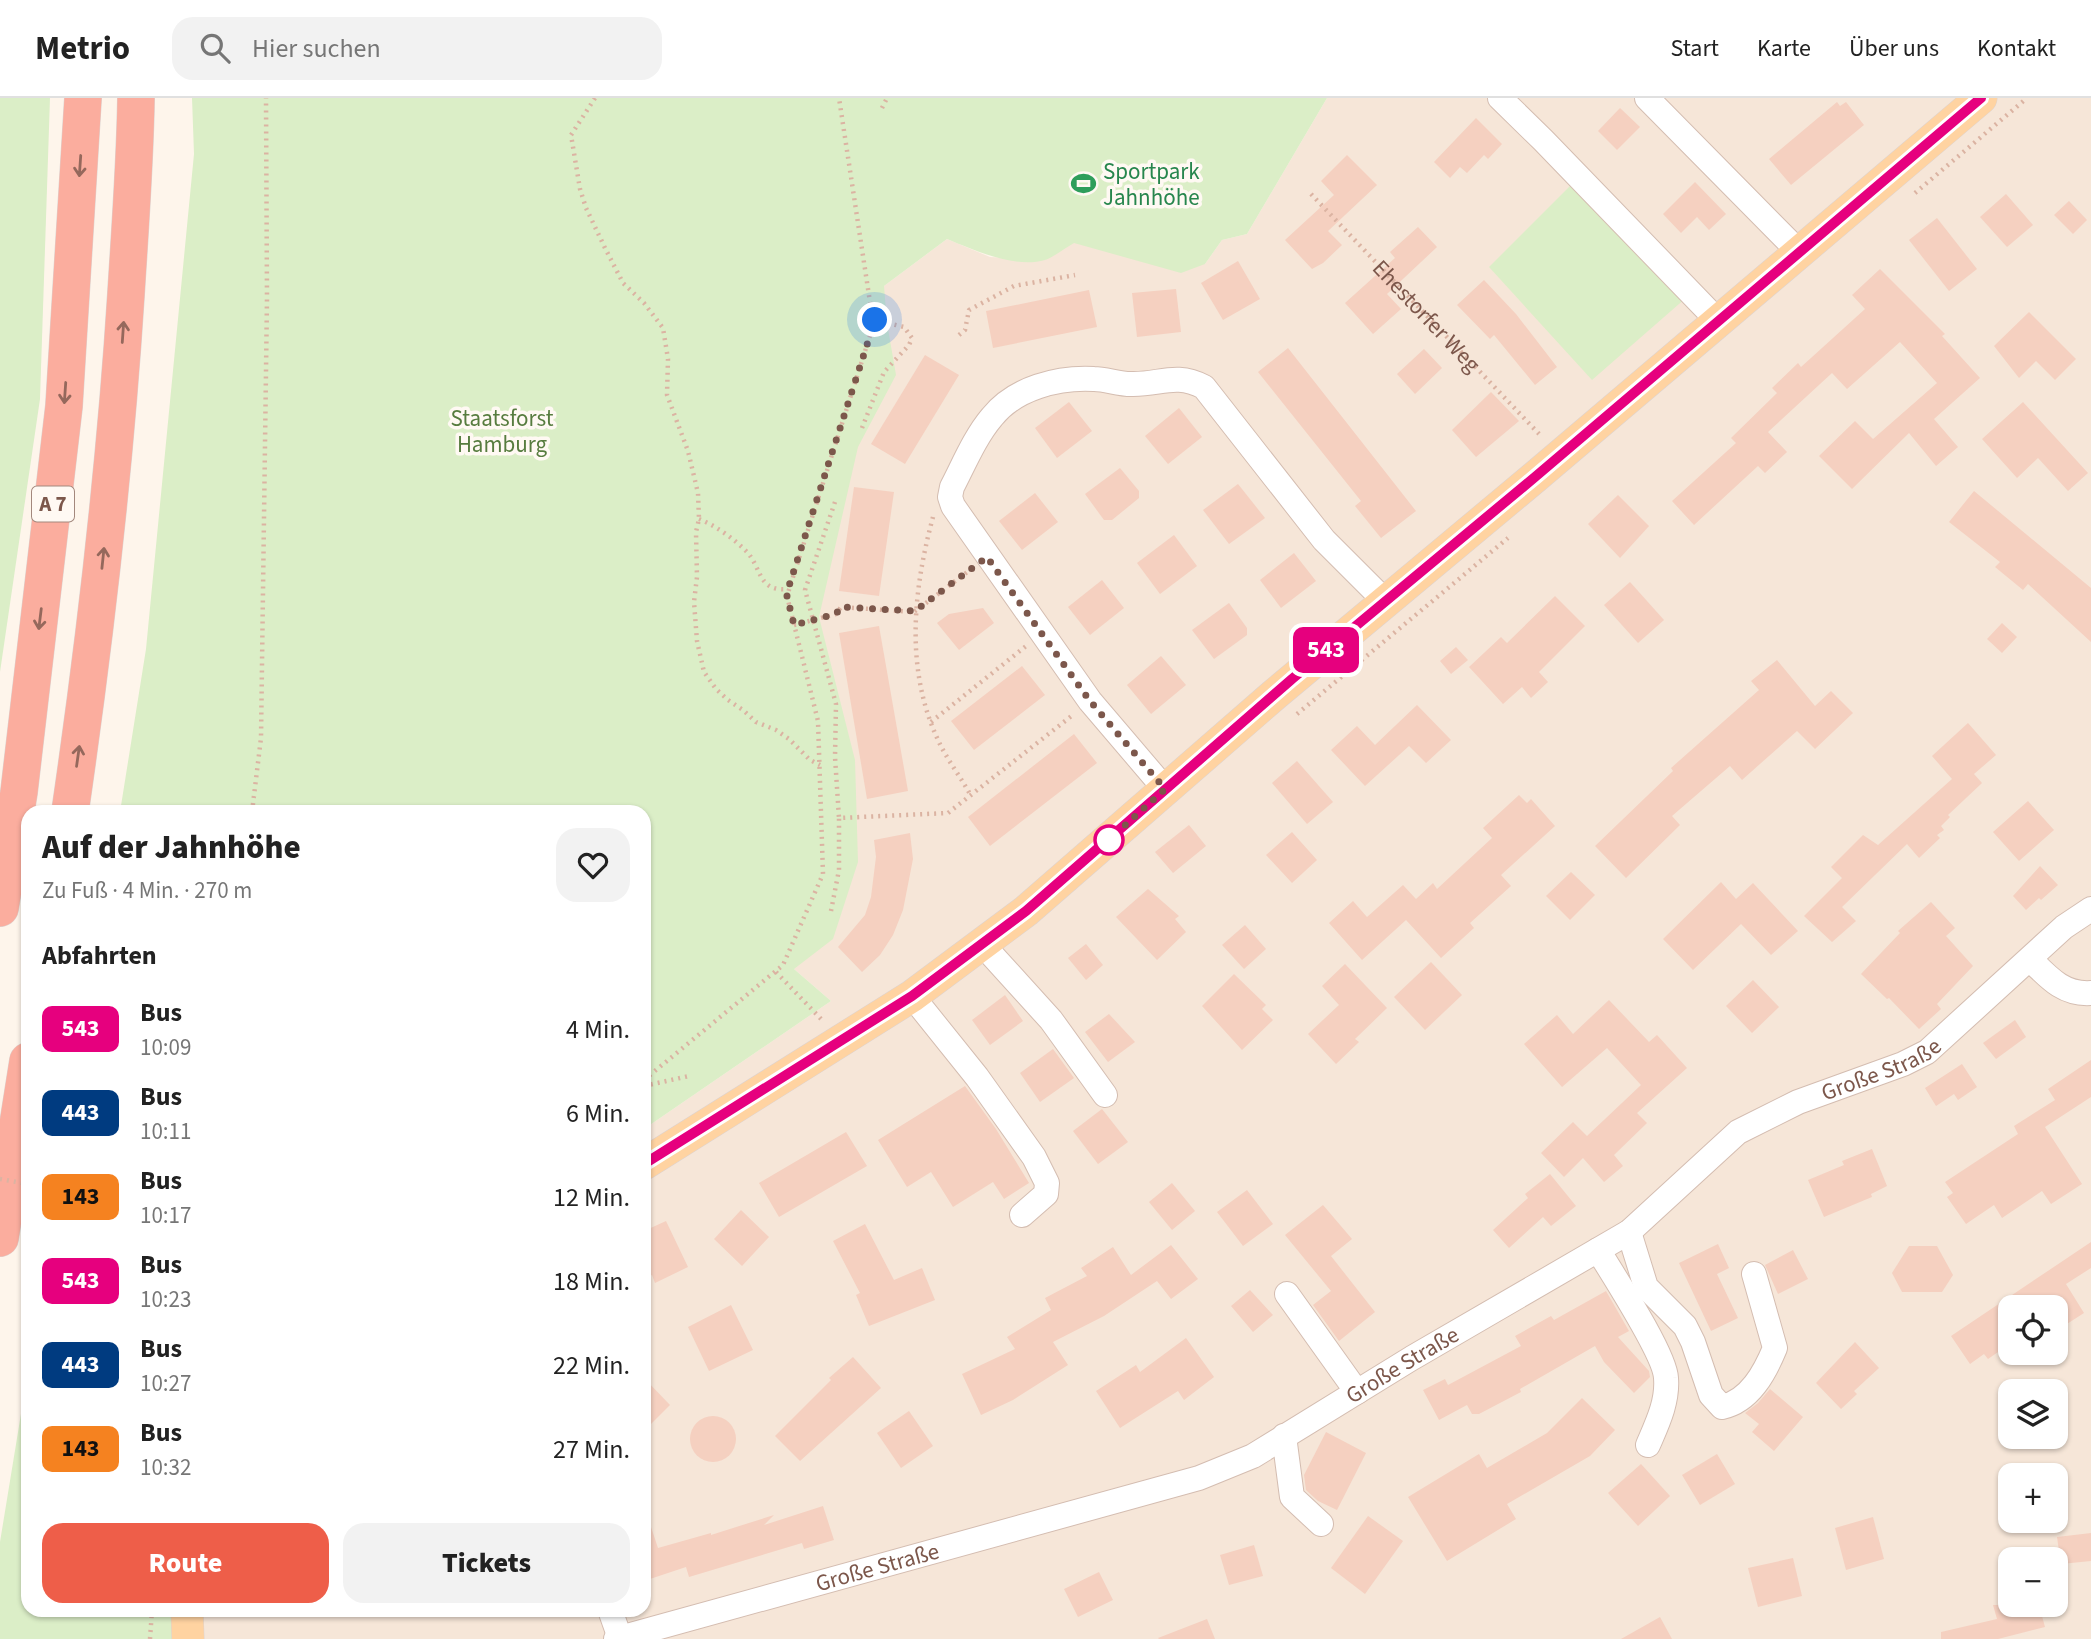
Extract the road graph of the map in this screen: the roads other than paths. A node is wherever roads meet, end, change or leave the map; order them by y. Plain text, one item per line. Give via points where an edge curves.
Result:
1 (83, 98) edge
2 (136, 98) edge
3 (1500, 98) edge
4 (1647, 98) edge
5 (1981, 98) edge
6 (1800, 253) junction
7 (1718, 321) junction
8 (1385, 601) junction
9 (1165, 789) junction
10 (71, 805) edge
11 (0, 908) edge
12 (2091, 909) edge
13 (982, 944) junction
14 (2030, 959) junction
15 (2091, 993) edge
16 (912, 996) junction
17 (1105, 1095) dead end
18 (21, 1105) edge
19 (651, 1160) edge
20 (1022, 1215) dead end
21 (1629, 1232) junction
22 (0, 1238) edge
23 (1598, 1250) junction
24 (1754, 1274) dead end
25 (1287, 1294) dead end
26 (1357, 1392) junction
27 (1284, 1436) junction
28 (1648, 1445) dead end
29 (1321, 1524) dead end
30 (187, 1617) edge
31 (612, 1617) edge
32 (188, 1639) edge
33 (618, 1639) edge

1 -> 11 highway, A 7 via 64,406 19,792
10 -> 2 highway, A 7 via 118,407
3 - 7 street
4 - 6 street
5 - 6 main road
6 - 7 main road
7 - 8 main road
8 - 9 main road
8 - 9 street via 1324,540 1204,387 1189,380 1131,384 1063,379 1028,390 992,416 950,497 1090,701
9 - 13 main road via 1058,885
12 - 14 street, Große Straße
13 - 16 main road
13 - 17 street via 1051,1020
14 - 15 street via 2068,991
14 - 21 street, Große Straße via 1927,1052 1777,1110 1738,1132
16 - 19 main road
16 - 20 street via 1034,1157 1047,1183 1045,1194
18 - 22 highway
21 - 23 street, Große Straße
21 - 24 street via 1646,1287 1685,1326 1712,1395 1722,1407 1732,1405 1759,1381 1775,1348
23 - 26 street, Große Straße
23 - 28 street via 1656,1350 1666,1377 1662,1410
25 - 26 street
26 - 27 street, Große Straße
27 - 29 street via 1292,1497
27 - 33 street, Große Straße via 1253,1456 1199,1478
30 - 32 main road
31 - 33 street, Große Straße

